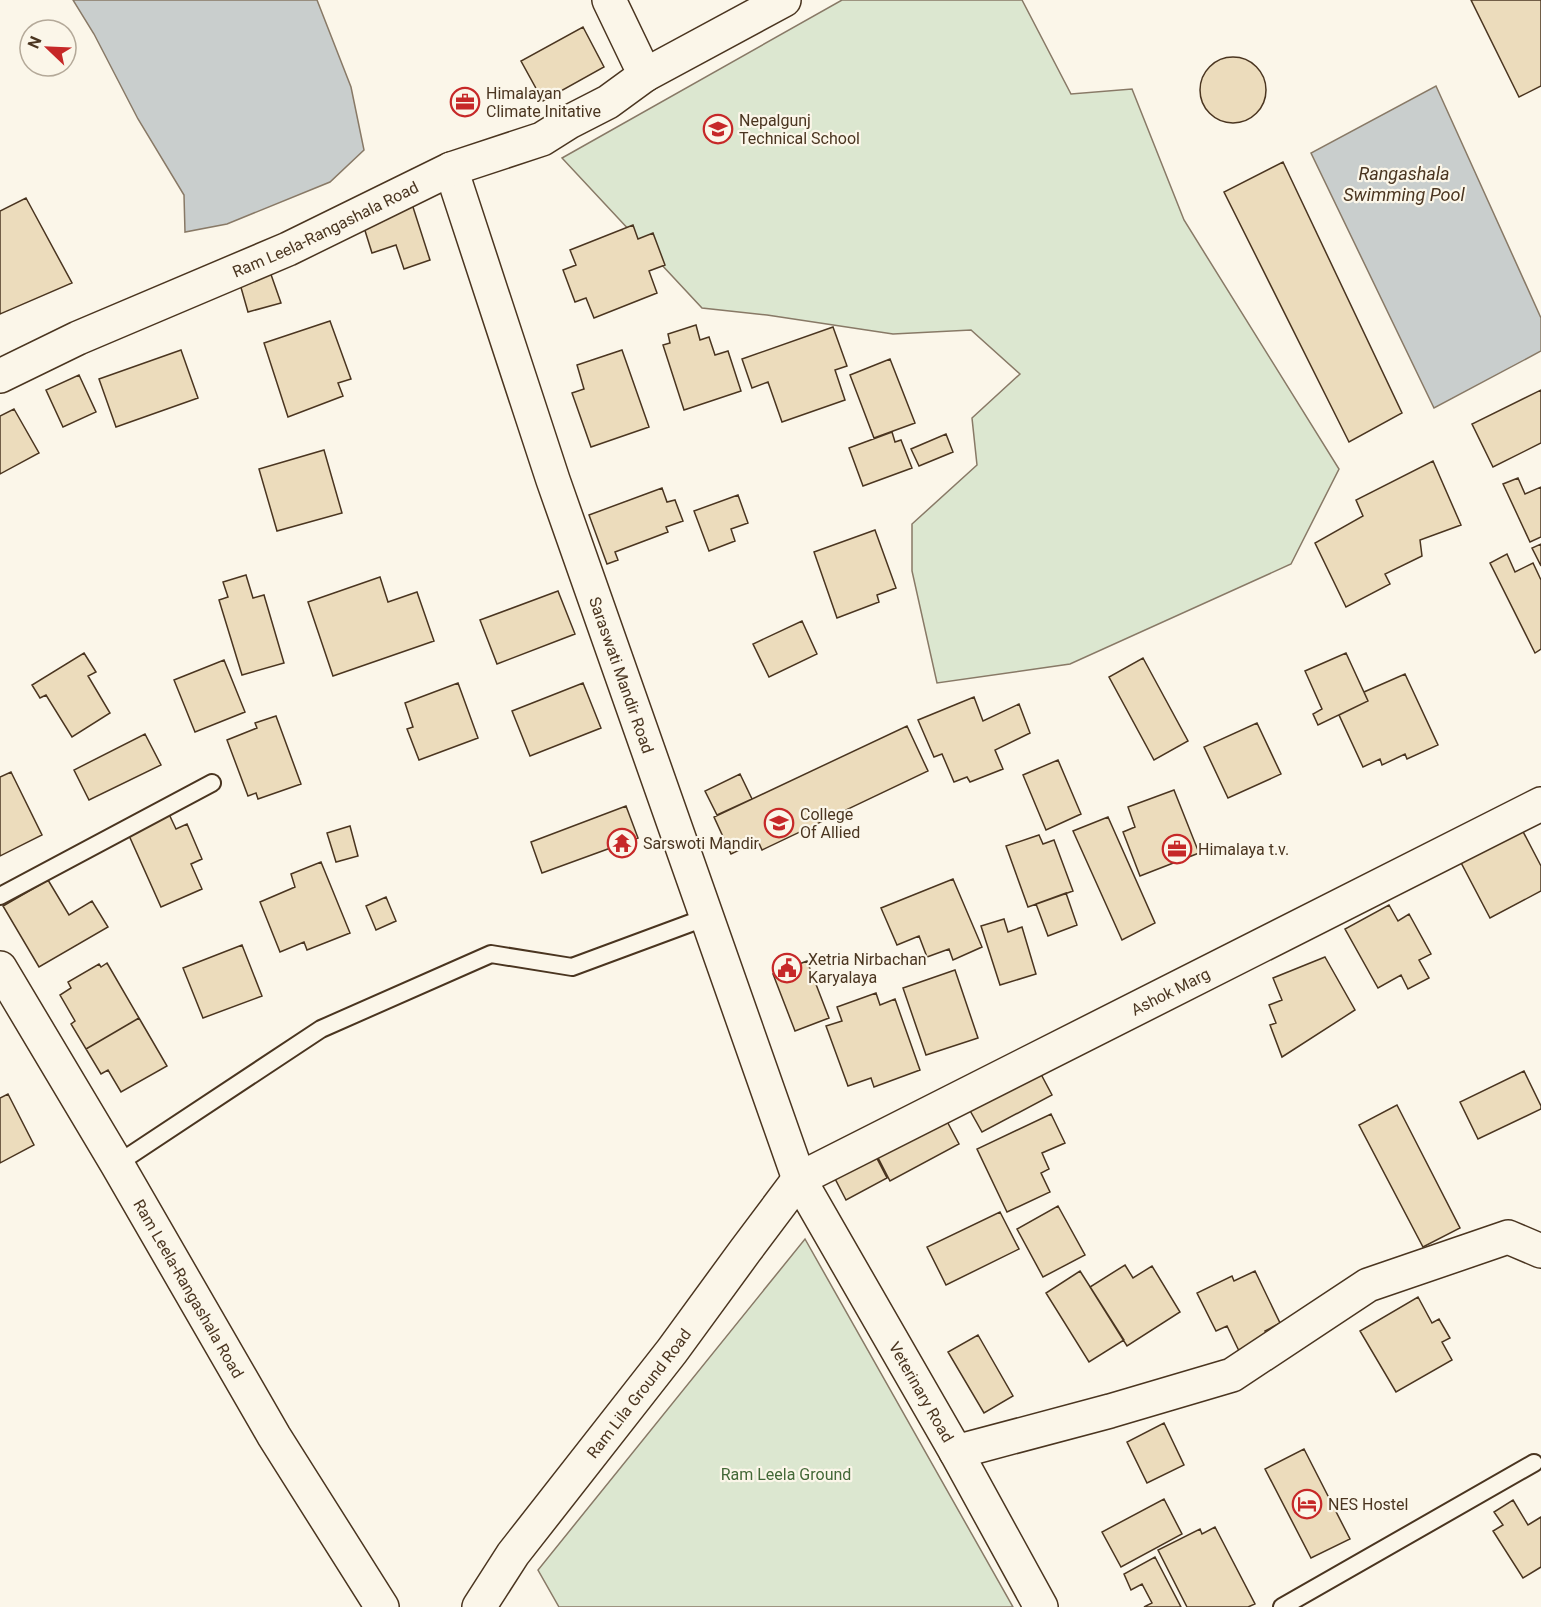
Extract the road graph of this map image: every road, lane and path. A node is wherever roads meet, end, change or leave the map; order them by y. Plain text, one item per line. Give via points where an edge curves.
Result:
1 (609, 0) edge
2 (784, 0) edge
3 (645, 75) junction
4 (451, 169) junction
5 (0, 376) edge
6 (212, 783) dead end
7 (1541, 804) edge
8 (0, 896) edge
9 (706, 917) junction
10 (0, 968) edge
11 (117, 1164) junction
12 (799, 1179) junction
13 (1541, 1251) edge
14 (956, 1452) junction
15 (1534, 1463) dead end
16 (382, 1607) edge
17 (479, 1607) edge
18 (1041, 1607) edge
19 (1282, 1607) edge

1 - 3 street
2 - 3 street, Ram Leela-Rangashala Road
3 - 4 street, Ram Leela-Rangashala Road via 608,102 542,139
4 - 5 street, Ram Leela-Rangashala Road via 288,249 78,338
4 - 9 street, Saraswati Mandir Road via 553,480
6 - 8 lane
7 - 12 street, Ashok Marg
9 - 11 lane via 572,967 490,954 321,1029
9 - 12 street, Saraswati Mandir Road
10 - 11 street, Ram Leela-Rangashala Road
11 - 16 street, Ram Leela-Rangashala Road via 274,1436
12 - 14 street, Veterinary Road
12 - 17 street, Ram Lila Ground Road via 672,1352 513,1554
13 - 14 street via 1508,1237 1475,1248 1368,1285 1232,1375
14 - 18 street, Veterinary Road
15 - 19 lane

